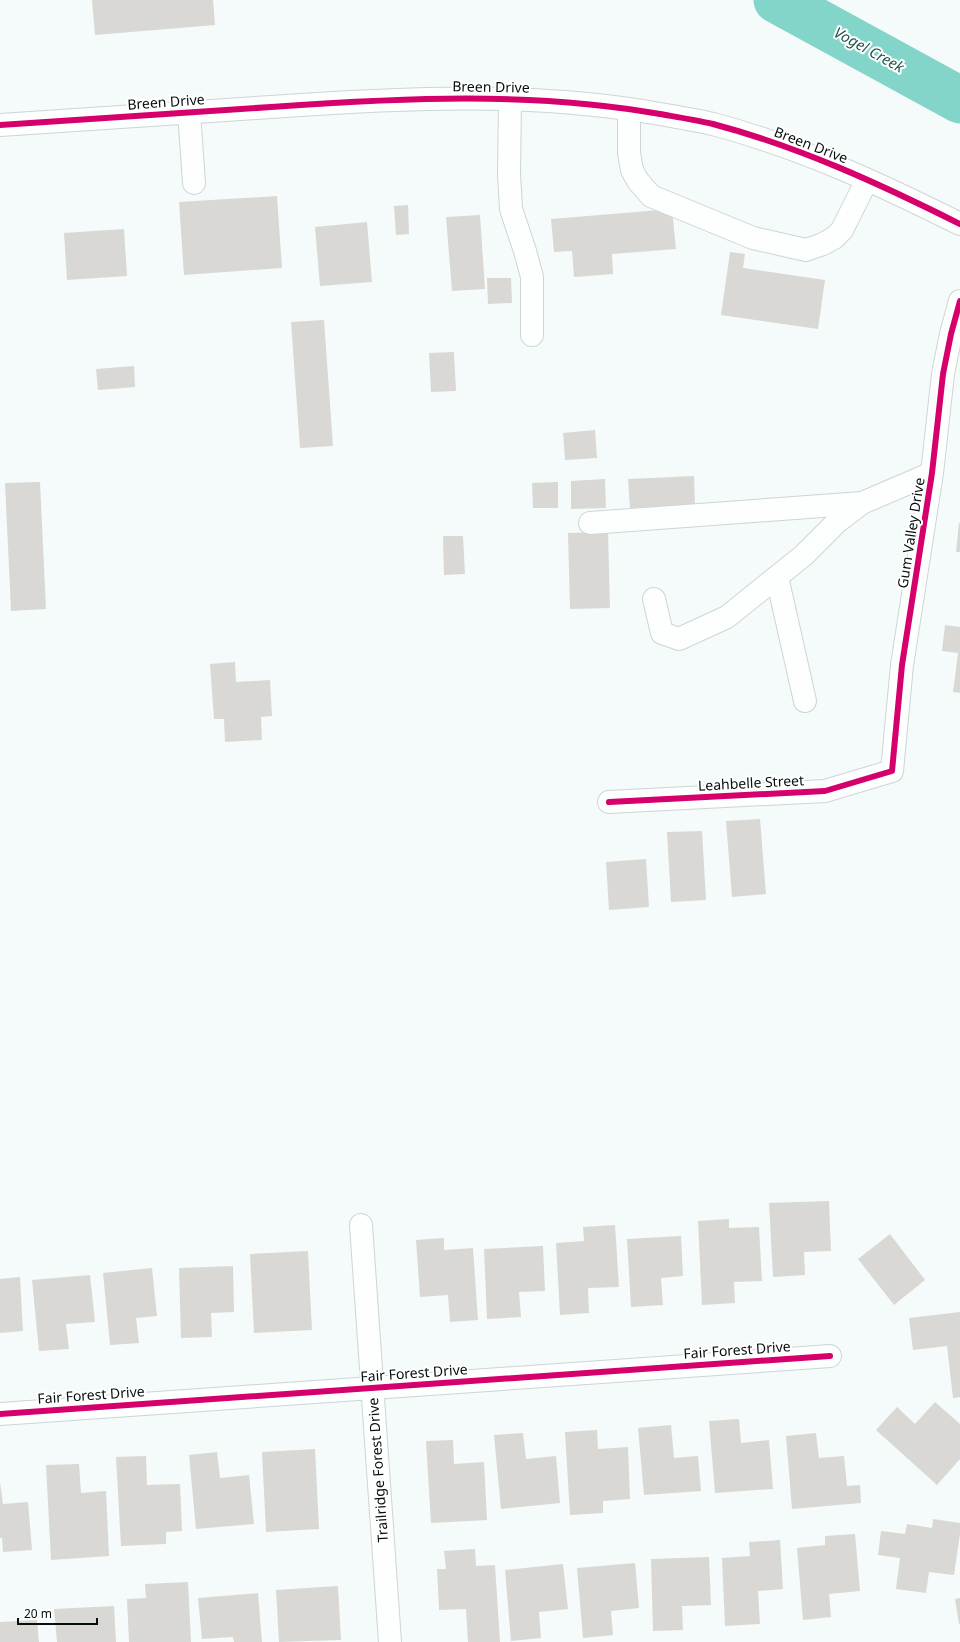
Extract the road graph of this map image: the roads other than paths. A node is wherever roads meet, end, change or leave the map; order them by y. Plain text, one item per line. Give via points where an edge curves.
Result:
1 (510, 99) junction
2 (629, 109) junction
3 (190, 112) junction
4 (0, 125) edge
5 (867, 180) junction
6 (194, 182) dead end
7 (960, 224) edge
8 (960, 301) edge
9 (532, 335) dead end
10 (932, 473) junction
11 (862, 503) junction
12 (590, 523) dead end
13 (777, 577) junction
14 (654, 599) dead end
15 (805, 701) dead end
16 (892, 771) joint
17 (609, 802) dead end
18 (361, 1226) dead end
19 (830, 1356) dead end
20 (372, 1388) junction
21 (0, 1414) edge
22 (390, 1642) edge

1 - 2 street, Breen Drive via 549,100
1 - 3 street, Breen Drive via 363,100
1 - 9 street via 511,209 532,278
2 - 5 street, Breen Drive via 711,124 786,146
2 - 5 street via 629,152 632,170 651,196 753,238 806,250 834,238 842,230
3 - 4 street, Breen Drive
3 - 6 street
5 - 7 street, Breen Drive
8 - 10 street, Gum Valley Drive via 943,374
10 - 11 street
10 - 16 street, Gum Valley Drive via 902,665
11 - 12 street
11 - 13 street via 837,522 804,555
13 - 14 street via 727,617 679,639 662,633
13 - 15 street
16 - 17 street, Leahbelle Street via 825,791
18 - 20 street, Trailridge Forest Drive
19 - 20 street, Fair Forest Drive
20 - 21 street, Fair Forest Drive
20 - 22 street, Trailridge Forest Drive

